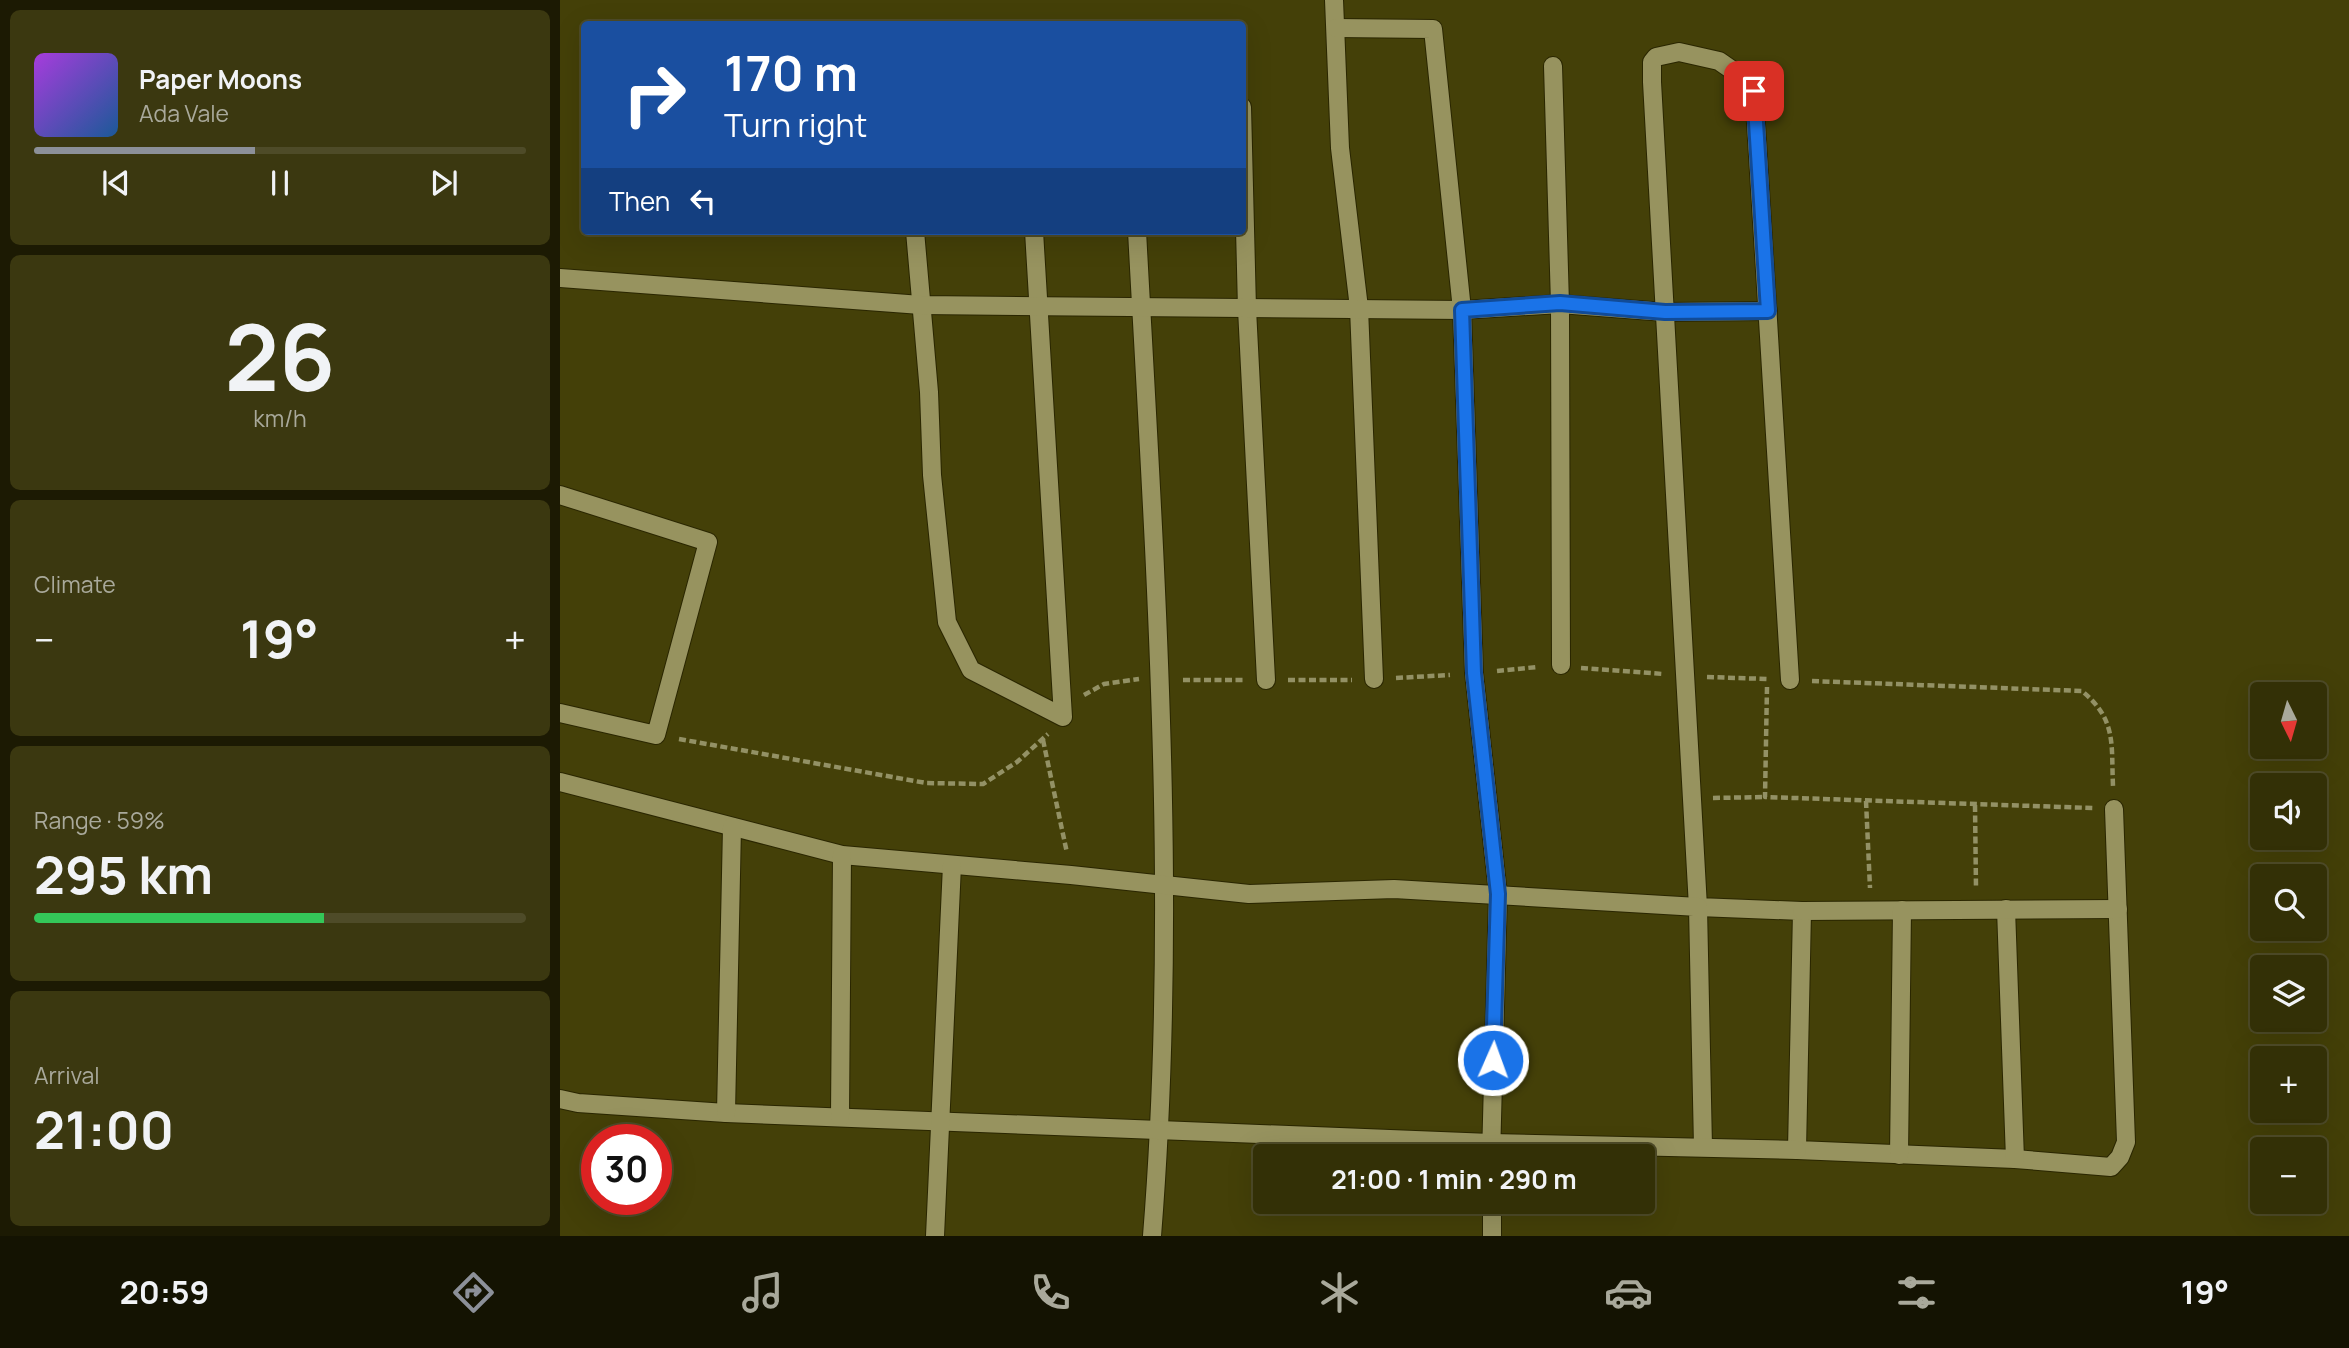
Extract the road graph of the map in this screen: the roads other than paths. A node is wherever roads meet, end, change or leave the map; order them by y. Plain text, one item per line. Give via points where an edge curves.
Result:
1 (1334, 0) edge
2 (1336, 28) junction
3 (1553, 66) dead end
4 (915, 235) edge
5 (1034, 235) edge
6 (1137, 235) edge
7 (1245, 235) edge
8 (560, 278) edge
9 (1560, 303) junction
10 (921, 305) junction
11 (1038, 306) junction
12 (1141, 308) junction
13 (1359, 308) junction
14 (1247, 309) junction
15 (1462, 310) junction
16 (1768, 311) junction
17 (1665, 312) junction
18 (560, 495) edge
19 (1561, 665) road end
20 (1374, 679) road end
21 (1266, 680) road end
22 (1790, 680) road end
23 (560, 713) edge
24 (560, 782) edge
25 (2115, 809) road end
26 (732, 827) junction
27 (842, 855) junction
28 (952, 865) junction
29 (1166, 885) junction
30 (1498, 894) junction
31 (1698, 907) junction
32 (2118, 908) junction
33 (2006, 909) junction
34 (1902, 910) junction
35 (1802, 911) junction
36 (560, 1100) edge
37 (726, 1113) junction
38 (840, 1117) junction
39 (942, 1121) junction
40 (1161, 1130) junction
41 (1392, 1144) edge
42 (1491, 1144) edge
43 (1703, 1147) junction
44 (1655, 1148) edge
45 (1797, 1150) junction
46 (1899, 1156) junction
47 (2015, 1159) junction
48 (1492, 1214) edge
49 (934, 1236) edge
50 (1152, 1236) edge
51 (1492, 1236) edge

1 - 2 street
2 - 13 street via 1340,148
2 - 15 street via 1433,29
3 - 9 street
4 - 10 street
5 - 11 street
6 - 12 street
7 - 14 street
8 - 10 street
9 - 15 street
9 - 17 street
9 - 19 street
10 - 11 street
10 - 11 street via 947,622 971,670 1063,717
11 - 12 street
12 - 14 street
12 - 29 street via 1161,680
13 - 14 street
13 - 15 street
13 - 20 street
14 - 21 street
15 - 30 street via 1474,673
16 - 17 street
16 - 17 street via 1754,91 1719,61 1679,52 1652,62
16 - 22 street
17 - 31 street
18 - 23 street via 708,542 656,735
24 - 26 street
25 - 32 street
26 - 27 street
26 - 37 street
27 - 28 street
27 - 38 street
28 - 29 street
28 - 39 street
29 - 30 street via 1249,894 1394,889
29 - 40 street
30 - 31 street
30 - 42 street
31 - 35 street
31 - 43 street
32 - 33 street
32 - 47 street via 2126,1142 2110,1167
33 - 34 street
33 - 47 street
34 - 35 street
34 - 46 street
35 - 45 street
36 - 37 street
37 - 38 street
38 - 39 street
39 - 40 street
39 - 49 street
40 - 41 street
40 - 50 street
43 - 44 street
43 - 45 street
45 - 46 street
46 - 47 street
48 - 51 street

